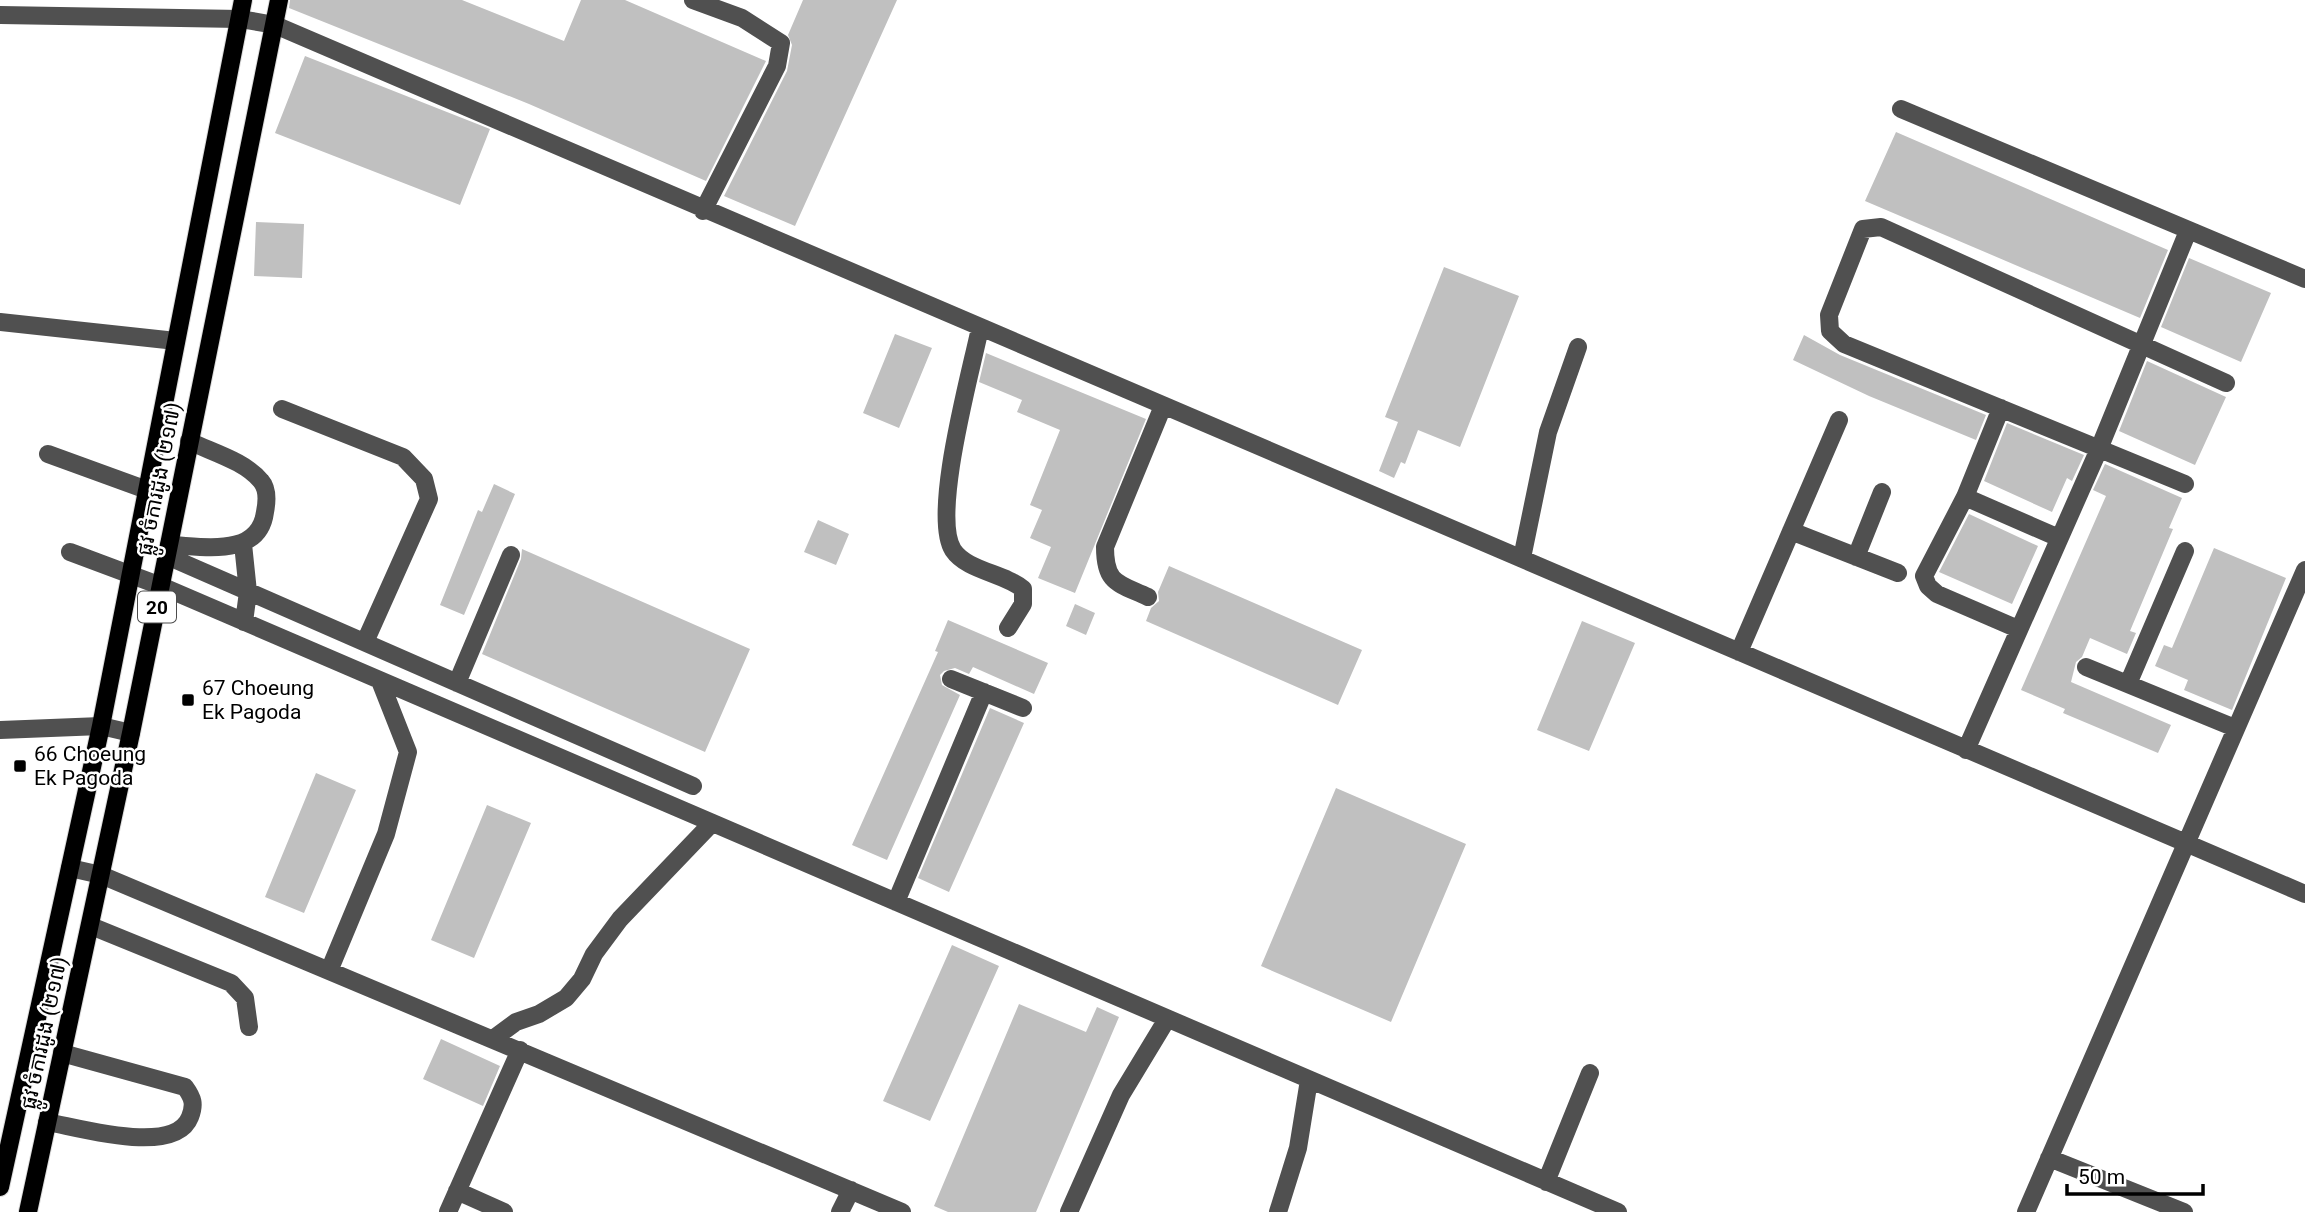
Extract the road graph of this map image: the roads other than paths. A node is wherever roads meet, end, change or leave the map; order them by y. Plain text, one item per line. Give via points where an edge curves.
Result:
1 (243, 0) edge
2 (279, 0) edge
3 (693, 0) edge
4 (0, 15) edge
5 (240, 19) junction
6 (275, 25) junction
7 (1901, 109) dead end
8 (703, 211) junction
9 (2188, 231) junction
10 (2305, 279) edge
11 (0, 322) edge
12 (980, 328) junction
13 (176, 341) junction
14 (2140, 346) junction
15 (1578, 347) dead end
16 (2226, 383) dead end
17 (1163, 406) junction
18 (2001, 408) junction
19 (282, 409) dead end
20 (1839, 420) dead end
21 (189, 441) junction
22 (2099, 449) junction
23 (48, 454) dead end
24 (2185, 484) dead end
25 (147, 489) junction
26 (1882, 492) dead end
27 (1965, 497) junction
28 (1791, 531) junction
29 (2059, 538) junction
30 (243, 544) junction
31 (168, 551) junction
32 (2185, 551) dead end
33 (70, 552) dead end
34 (511, 555) dead end
35 (1856, 557) junction
36 (1522, 558) junction
37 (2305, 570) edge
38 (1898, 573) dead end
39 (130, 576) junction
40 (161, 586) junction
41 (248, 592) junction
42 (1148, 597) dead end
43 (244, 622) junction
44 (1008, 628) dead end
45 (2018, 629) junction
46 (365, 642) junction
47 (1739, 652) junction
48 (2085, 667) dead end
49 (951, 679) dead end
50 (380, 681) junction
51 (457, 683) junction
52 (2128, 684) junction
53 (984, 692) junction
54 (1023, 708) dead end
55 (101, 726) junction
56 (2235, 728) junction
57 (0, 730) edge
58 (131, 733) junction
59 (1966, 750) junction
60 (693, 786) dead end
61 (712, 823) junction
62 (2185, 843) junction
63 (70, 868) junction
64 (101, 875) junction
65 (2305, 894) edge
66 (896, 902) junction
67 (91, 926) junction
68 (329, 971) junction
69 (1167, 1019) junction
70 (249, 1027) dead end
71 (492, 1039) junction
72 (520, 1050) junction
73 (62, 1053) junction
74 (1590, 1073) dead end
75 (1309, 1080) junction
76 (23, 1082) junction
77 (54, 1091) junction
78 (47, 1122) junction
79 (2049, 1158) junction
80 (1546, 1182) junction
81 (0, 1187) edge
82 (851, 1190) junction
83 (457, 1191) junction
84 (28, 1212) edge
85 (448, 1212) edge
86 (504, 1212) edge
87 (840, 1212) edge
88 (902, 1212) edge
89 (1069, 1212) edge
90 (1278, 1212) edge
91 (1618, 1212) edge
92 (2026, 1212) edge
93 (2184, 1212) edge

1 - 5 main road, ផ្លូវ ចំការដូង (២១៧) / 20
2 - 6 main road, ផ្លូវ ចំការដូង (២១៧) / 20
3 - 8 street via 742,18 781,43 777,66
4 - 5 street
5 - 6 street
5 - 13 main road, ផ្លូវ ចំការដូង (២១៧) / 20
6 - 8 street
6 - 21 main road, ផ្លូវ ចំការដូង (២១៧) / 20
7 - 9 street
8 - 12 street
9 - 10 street
9 - 14 street
11 - 13 street
12 - 17 street
12 - 44 street via 950,472 945,533 955,552 1023,589 1023,604
13 - 25 main road, ផ្លូវ ចំការដូង (២១៧) / 20
14 - 16 street
14 - 18 street via 1881,227 1863,229 1829,315 1830,331 1844,344
14 - 22 street
15 - 36 street via 1548,432
17 - 36 street
17 - 42 street via 1105,547 1105,568 1111,579
18 - 22 street
18 - 27 street
19 - 46 street via 403,457 424,479 429,499
20 - 28 street
21 - 30 street via 246,468 262,482 267,499 264,520 257,535
21 - 31 main road, ផ្លូវ ចំការដូង (២១៧) / 20
22 - 24 street
22 - 29 street
23 - 25 street
25 - 39 main road, ផ្លូវ ចំការដូង (២១៧) / 20
26 - 35 street
27 - 29 street
27 - 45 street via 1924,576 1928,586
28 - 35 street
28 - 47 street
29 - 45 street
30 - 31 street
30 - 41 street
31 - 40 main road, ផ្លូវ ចំការដូង (២១៧) / 20
31 - 41 street
32 - 52 street
33 - 39 street
34 - 51 street
35 - 38 street
36 - 47 street
37 - 56 street
39 - 40 street
39 - 55 main road, ផ្លូវ ចំការដូង (២១៧) / 20
40 - 43 street
40 - 58 main road, ផ្លូវ ចំការដូង (២១៧) / 20
41 - 43 street
41 - 46 street
43 - 50 street
45 - 59 street
46 - 51 street
47 - 59 street
48 - 52 street
49 - 53 street
50 - 61 street
50 - 68 street via 408,751 386,834
51 - 60 street
52 - 56 street
53 - 54 street
53 - 66 street
55 - 57 street
55 - 58 street
55 - 63 main road, ផ្លូវ ចំការដូង (២១៧) / 20
56 - 62 street
58 - 64 main road, ផ្លូវ ចំការដូង (២១៧) / 20
59 - 62 street
61 - 66 street
61 - 71 street via 620,919 566,998
62 - 65 street
62 - 79 street
63 - 64 street
63 - 76 main road, ផ្លូវ ចំការដូង (២១៧) / 20
64 - 67 main road, ផ្លូវ ចំការដូង (២១៧) / 20
64 - 68 street
66 - 69 street
67 - 70 street via 231,983 245,998
67 - 73 main road, ផ្លូវ ចំការដូង (២១៧) / 20
68 - 71 street
69 - 75 street
69 - 89 street via 1121,1095
71 - 72 street
72 - 82 street
72 - 83 street
73 - 77 main road, ផ្លូវ ចំការដូង (២១៧) / 20
73 - 78 street via 185,1087 193,1098 193,1109 186,1128 153,1139
74 - 80 street
75 - 80 street
75 - 90 street via 1298,1147
76 - 77 main road
76 - 81 main road, ផ្លូវ ចំការដូង (២១៧) / 20
77 - 78 main road, ផ្លូវ ចំការដូង (២១៧) / 20
78 - 84 main road, ផ្លូវ ចំការដូង (២១៧) / 20
79 - 92 street
79 - 93 street
80 - 91 street
82 - 87 street
82 - 88 street
83 - 85 street
83 - 86 street

